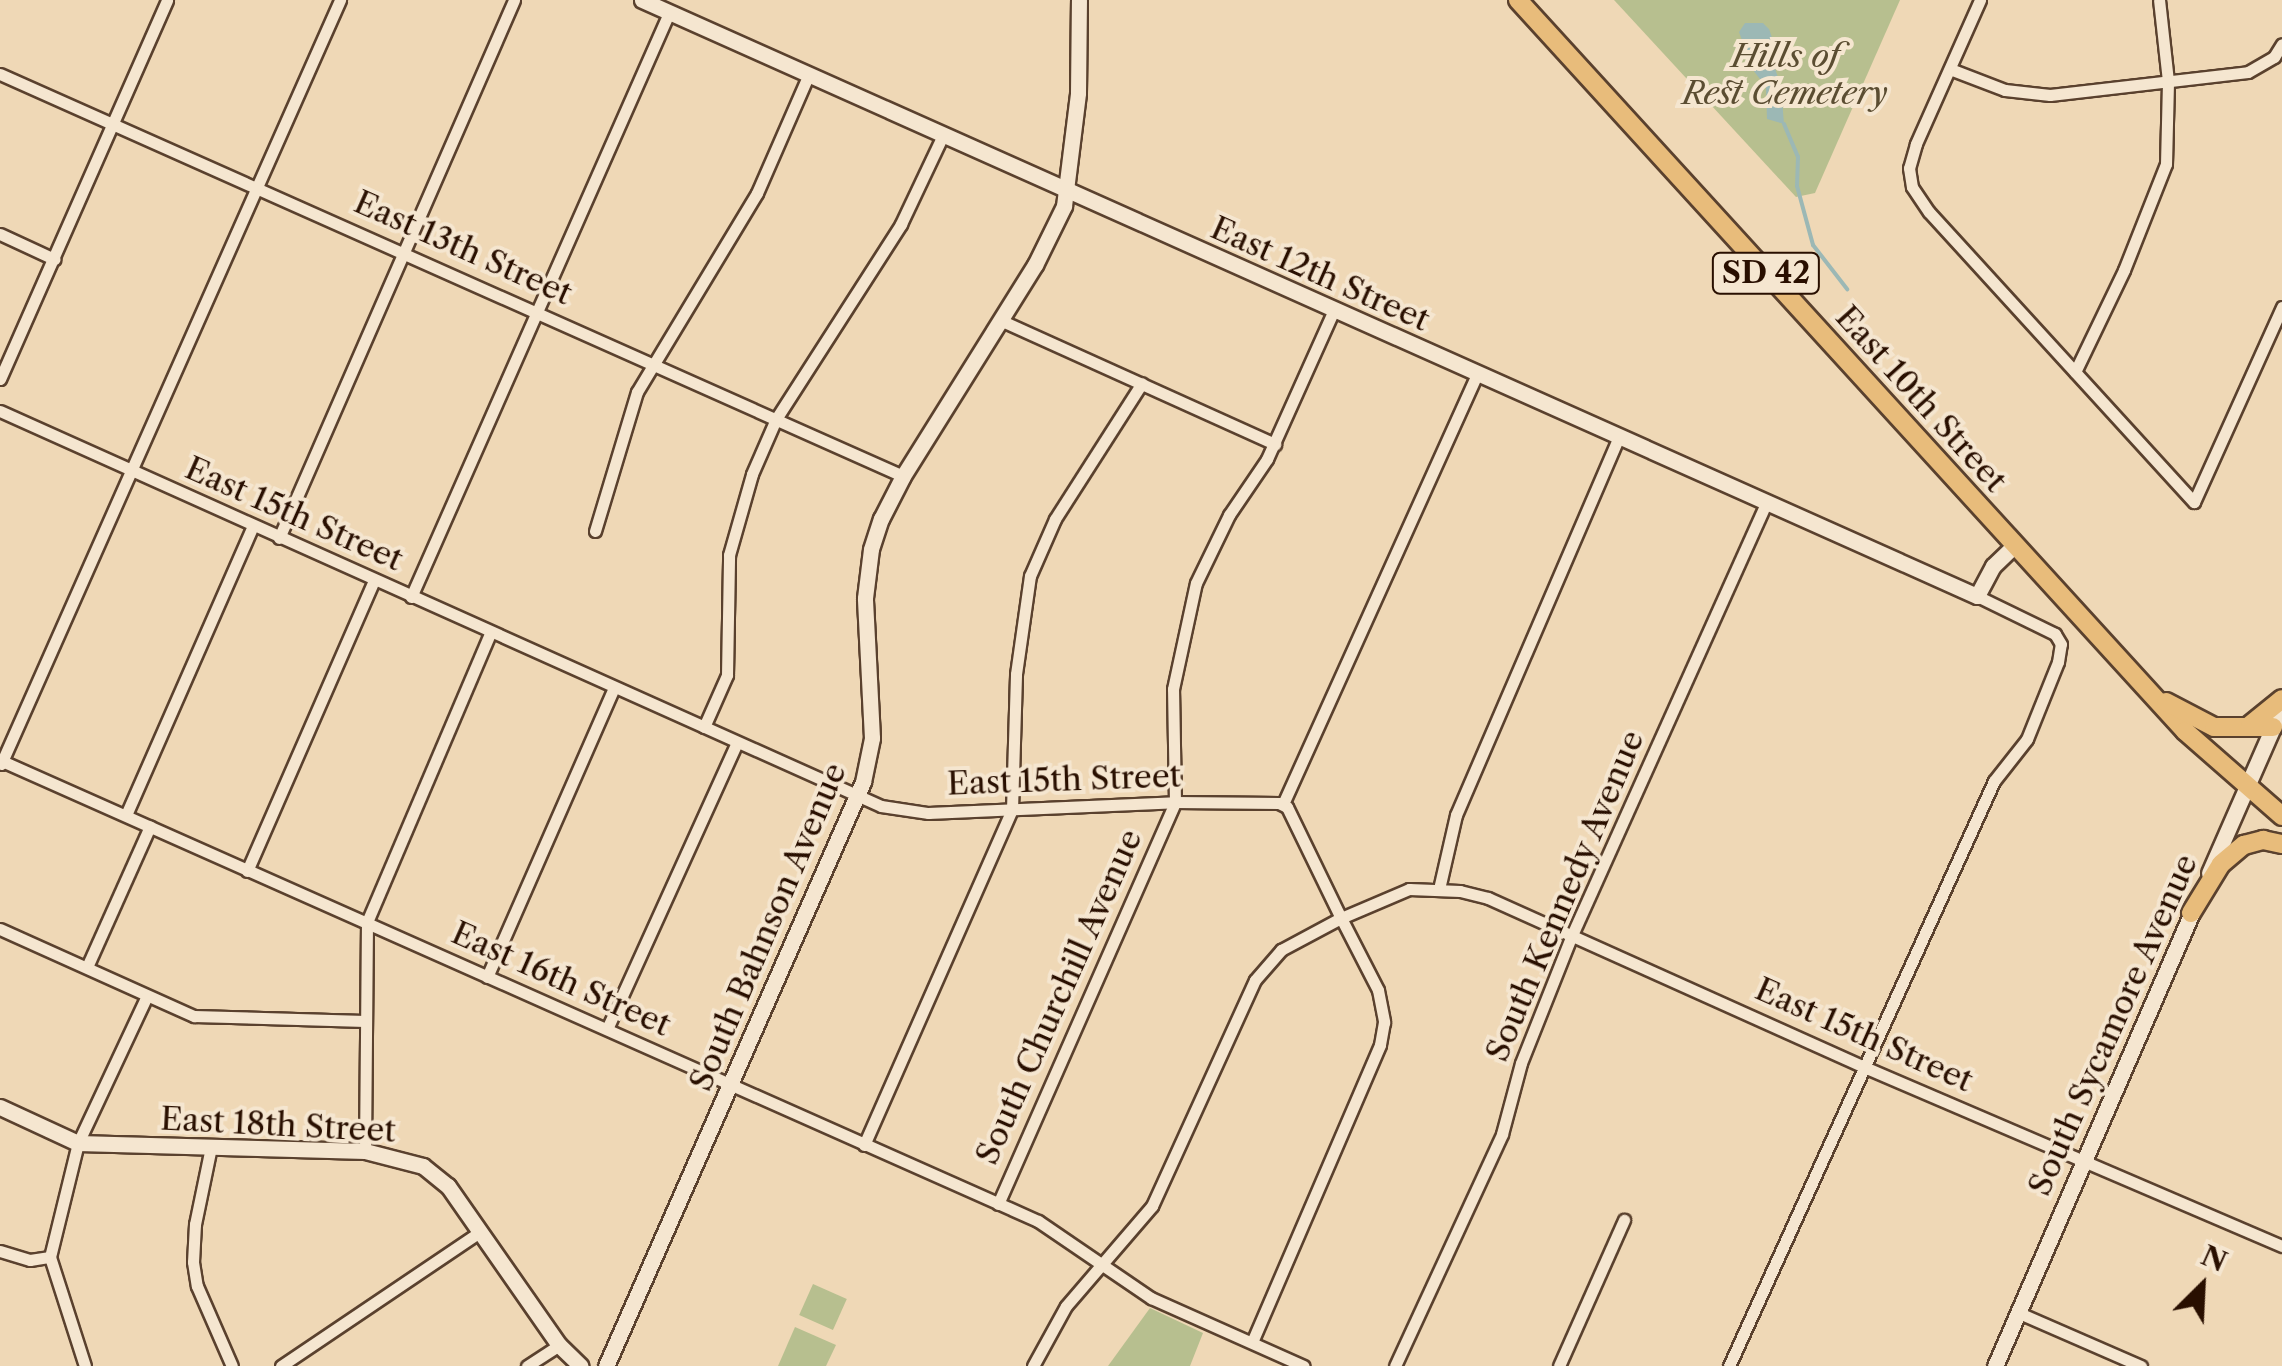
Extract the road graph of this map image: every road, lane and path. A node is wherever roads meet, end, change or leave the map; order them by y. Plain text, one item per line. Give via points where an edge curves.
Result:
1 (167, 0) edge
2 (340, 0) edge
3 (514, 0) edge
4 (1079, 0) edge
5 (1518, 0) edge
6 (1980, 0) edge
7 (2160, 0) edge
8 (645, 1) edge
9 (669, 13) junction
10 (2282, 44) edge
11 (1950, 69) junction
12 (0, 74) edge
13 (809, 74) junction
14 (2168, 80) junction
15 (113, 124) junction
16 (943, 134) junction
17 (258, 188) junction
18 (1068, 190) junction
19 (0, 234) edge
20 (405, 252) junction
21 (54, 259) junction
22 (2282, 306) edge
23 (1334, 310) junction
24 (537, 311) junction
25 (1000, 320) junction
26 (651, 362) junction
27 (2075, 372) junction
28 (1477, 374) junction
29 (0, 379) edge
30 (1142, 383) junction
31 (0, 411) edge
32 (776, 419) junction
33 (1619, 437) junction
34 (1275, 444) junction
35 (132, 473) junction
36 (902, 476) junction
37 (1766, 503) junction
38 (253, 526) junction
39 (596, 530) dead end
40 (279, 538) junction
41 (2014, 546) junction
42 (374, 580) junction
43 (1977, 596) junction
44 (411, 597) junction
45 (490, 634) junction
46 (614, 688) junction
47 (2148, 692) junction
48 (2282, 703) edge
49 (2249, 726) junction
50 (704, 727) junction
51 (2278, 729) edge
52 (737, 742) junction
53 (1, 763) edge
54 (2247, 788) junction
55 (857, 795) junction
56 (1175, 802) junction
57 (1283, 804) junction
58 (1012, 810) junction
59 (126, 816) junction
60 (2282, 816) edge
61 (150, 826) junction
62 (2282, 844) edge
63 (247, 871) junction
64 (1440, 889) junction
65 (2191, 913) junction
66 (1341, 918) junction
67 (368, 922) junction
68 (0, 929) edge
69 (1572, 935) junction
70 (87, 967) junction
71 (487, 977) junction
72 (146, 996) junction
73 (365, 1021) junction
74 (607, 1030) junction
75 (1862, 1066) junction
76 (729, 1084) junction
77 (0, 1108) edge
78 (78, 1142) junction
79 (864, 1145) junction
80 (211, 1147) junction
81 (365, 1151) junction
82 (2083, 1159) junction
83 (998, 1204) junction
84 (1624, 1220) dead end
85 (480, 1231) junction
86 (2282, 1246) edge
87 (0, 1251) edge
88 (50, 1257) junction
89 (1103, 1262) junction
90 (2019, 1313) junction
91 (1252, 1342) junction
92 (559, 1345) junction
93 (85, 1366) edge
94 (232, 1366) edge
95 (281, 1366) edge
96 (527, 1366) edge
97 (581, 1366) edge
98 (606, 1366) edge
99 (1033, 1366) edge
100 (1304, 1366) edge
101 (1395, 1366) edge
102 (1558, 1366) edge
103 (1730, 1366) edge
104 (1995, 1366) edge
105 (2140, 1366) edge

1 - 15 street
2 - 17 street
3 - 20 street
4 - 18 street, South Bahnson Avenue via 1080,72
5 - 41 main road, East 10th Street / SD 42
6 - 11 street
7 - 14 street
8 - 9 street, East 12th Street
9 - 13 street, East 12th Street
9 - 24 street
10 - 14 street via 2248,72
11 - 14 street via 2030,94
11 - 27 street via 1912,156 1912,187
12 - 15 street, East 13th Street
13 - 16 street, East 12th Street
13 - 26 street via 757,193
14 - 27 street via 2166,164
15 - 17 street, East 13th Street
15 - 21 street
16 - 18 street, East 12th Street
16 - 32 street via 901,224
17 - 20 street, East 13th Street
17 - 35 street
18 - 23 street, East 12th Street
18 - 25 street, South Bahnson Avenue via 1045,247
19 - 21 street
20 - 24 street, East 13th Street
20 - 40 street
21 - 29 street
22 - 27 street via 2194,502
23 - 28 street, East 12th Street
23 - 34 street, South Churchill Avenue
24 - 26 street, East 13th Street
24 - 44 street
25 - 30 street
25 - 36 street, South Bahnson Avenue
26 - 32 street, East 13th Street
26 - 39 street via 624,422
28 - 33 street, East 12th Street
28 - 57 street
30 - 34 street
30 - 58 street via 1054,519 1030,576 1016,674
31 - 35 street, East 15th Street
32 - 36 street, East 13th Street
32 - 50 street via 740,503 728,555 727,675
33 - 37 street, East 12th Street
33 - 64 street via 1456,816
34 - 56 street, South Churchill Avenue via 1214,542 1187,612 1173,689
35 - 38 street, East 15th Street
35 - 53 street
36 - 55 street, South Bahnson Avenue via 868,565 872,738
37 - 43 street, East 12th Street
37 - 69 street, South Kennedy Avenue
38 - 40 street, East 15th Street
38 - 59 street
40 - 42 street, East 15th Street
41 - 43 street
41 - 47 main road, East 10th Street / SD 42
42 - 44 street, East 15th Street
42 - 63 street
43 - 75 street, East 12th Street via 2044,626 2061,644 2028,739 1994,781
44 - 45 street, East 15th Street
45 - 46 street, East 15th Street
45 - 67 street
46 - 50 street, East 15th Street
46 - 71 street
47 - 49 main road via 2214,726
47 - 54 main road, East 10th Street / SD 42
48 - 49 main road
48 - 51 street, South Sycamore Avenue
49 - 51 main road
50 - 52 street, East 15th Street
51 - 54 street, South Sycamore Avenue
52 - 55 street, East 15th Street
52 - 74 street
53 - 59 street, East 16th Street
54 - 60 main road, SD 42
54 - 65 street, South Sycamore Avenue
55 - 58 street, East 15th Street via 928,813
55 - 76 street, South Bahnson Avenue
56 - 57 street, East 15th Street
56 - 58 street, East 15th Street
56 - 83 street, South Churchill Avenue
57 - 66 street
58 - 79 street
59 - 61 street, East 16th Street
61 - 63 street, East 16th Street
61 - 70 street
62 - 65 main road via 2244,846 2222,864
63 - 67 street, East 16th Street
64 - 66 street, East 15th Street via 1392,893
64 - 69 street, East 15th Street via 1488,898
65 - 82 street, South Sycamore Avenue
66 - 89 street, East 15th Street via 1281,950 1255,980 1152,1206
66 - 91 street via 1378,990 1380,1045
67 - 71 street, East 16th Street
67 - 73 street
68 - 70 street
69 - 75 street, East 15th Street
69 - 101 street, South Kennedy Avenue via 1521,1063 1502,1134
70 - 72 street
71 - 74 street, East 16th Street
72 - 73 street via 194,1016
72 - 78 street
73 - 81 street
74 - 76 street, East 16th Street
75 - 82 street, East 15th Street
75 - 103 street
76 - 79 street, East 16th Street
76 - 98 street, South Bahnson Avenue
77 - 78 street, East 18th Street
78 - 80 street, East 18th Street
78 - 88 street
79 - 83 street, East 16th Street
80 - 81 street, East 18th Street
80 - 94 street via 193,1262
81 - 85 street, East 18th Street via 408,1160 436,1175
82 - 86 street, East 15th Street
82 - 90 street, South Sycamore Avenue
83 - 89 street, East 16th Street
84 - 102 street
85 - 92 street, East 18th Street
85 - 95 street
87 - 88 street via 30,1260
88 - 93 street
89 - 91 street, East 16th Street via 1151,1298
89 - 99 street, East 15th Street via 1052,1325
90 - 104 street, South Sycamore Avenue
90 - 105 street
91 - 100 street, East 16th Street
92 - 96 street
92 - 97 street, East 18th Street

